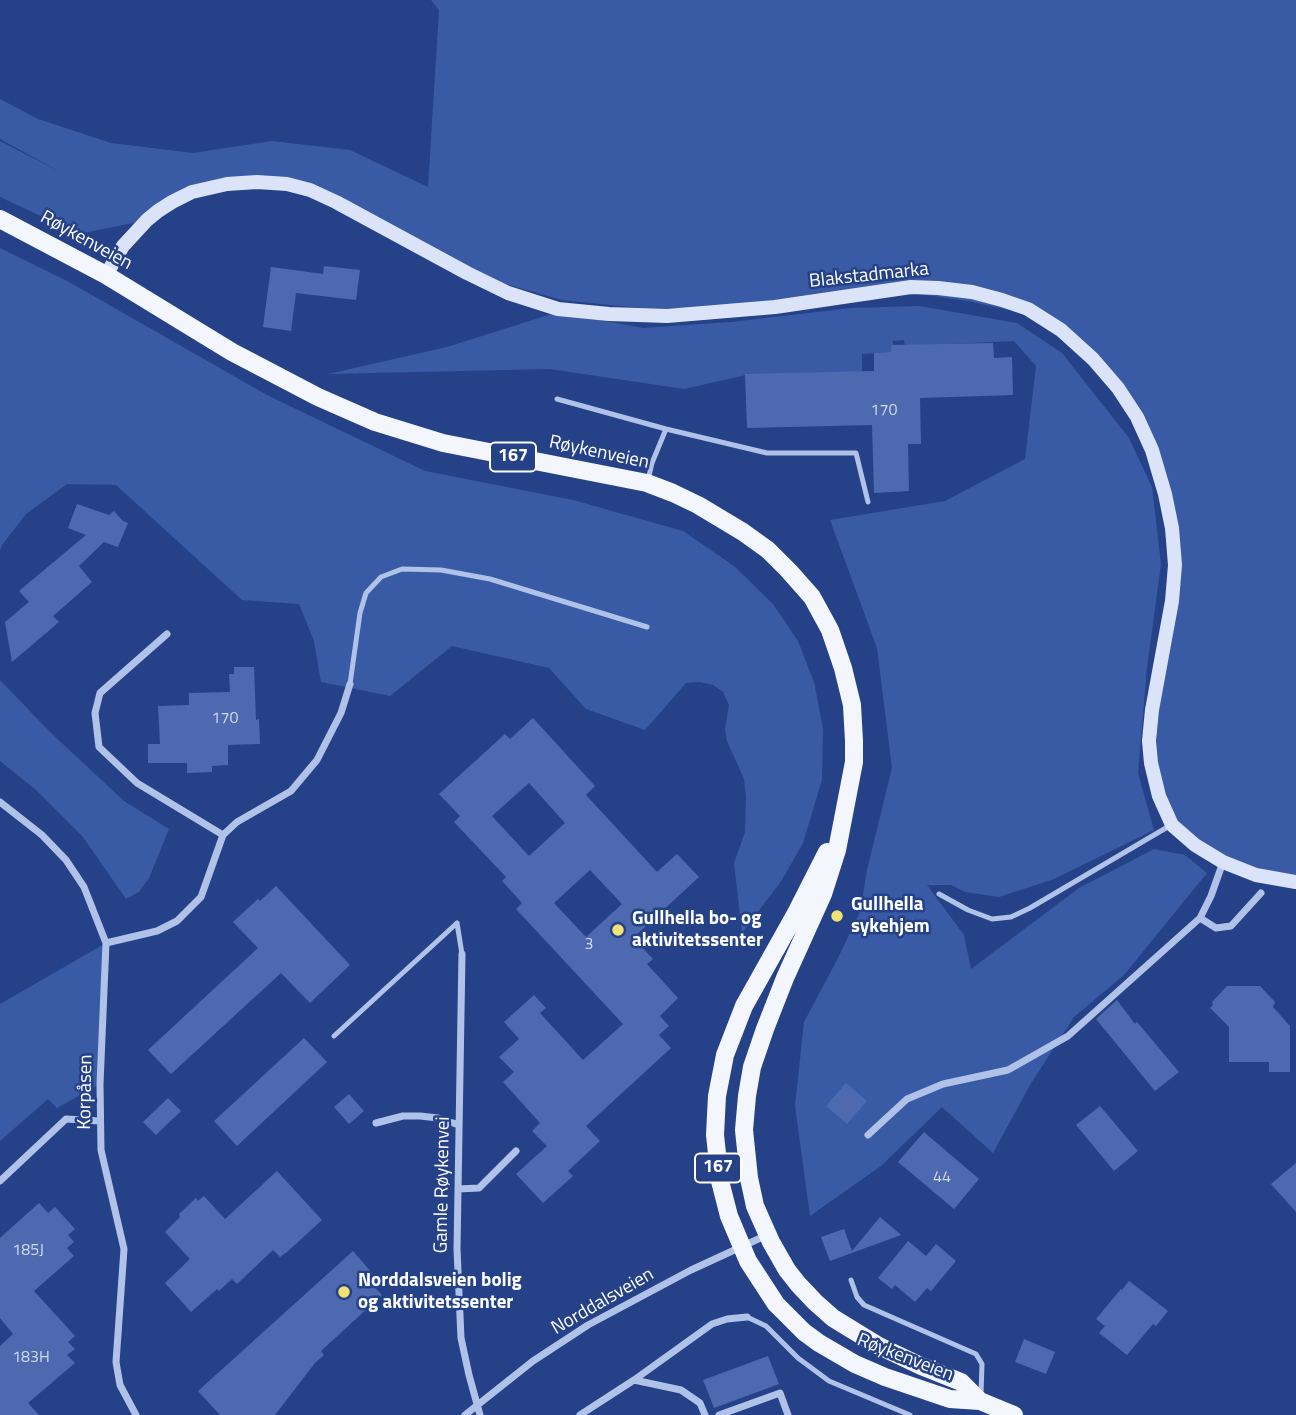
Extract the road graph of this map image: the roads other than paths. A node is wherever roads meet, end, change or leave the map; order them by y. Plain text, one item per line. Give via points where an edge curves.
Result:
1 (0, 219) edge
2 (106, 275) junction
3 (557, 399) dead end
4 (666, 429) junction
5 (647, 483) junction
6 (868, 502) dead end
7 (647, 627) dead end
8 (167, 634) dead end
9 (350, 684) joint
10 (0, 802) edge
11 (844, 818) junction
12 (1172, 825) junction
13 (223, 835) junction
14 (1223, 862) junction
15 (1296, 882) edge
16 (1261, 893) dead end
17 (939, 894) dead end
18 (1200, 918) junction
19 (106, 943) junction
20 (462, 954) joint
21 (334, 1036) dead end
22 (100, 1121) junction
23 (376, 1123) dead end
24 (459, 1125) junction
25 (868, 1135) dead end
26 (516, 1151) dead end
27 (0, 1181) edge
28 (458, 1189) junction
29 (767, 1235) junction
30 (741, 1247) junction
31 (851, 1280) dead end
32 (747, 1317) joint
33 (634, 1380) junction
34 (980, 1401) junction
35 (478, 1404) junction
36 (136, 1415) edge
37 (466, 1415) edge
38 (480, 1415) edge
39 (580, 1415) edge
40 (705, 1415) edge
41 (719, 1415) edge
42 (788, 1415) edge
43 (910, 1415) edge
44 (1014, 1415) edge

1 - 2 main road, Røykenveien / 167
2 - 5 main road, Røykenveien / 167 via 232,352 375,422 443,443
2 - 12 main road, Blakstadmarka via 123,246 172,202 192,192 257,182 310,190 508,293 558,309 667,316 775,307 911,287 972,292 1028,309 1061,330 1118,388 1152,450 1165,494 1175,565 1149,741 1158,796
3 - 4 lane
4 - 5 lane
4 - 6 lane via 767,453 856,453
5 - 11 main road, Røykenveien / 167 via 744,532 775,557 811,597 830,630 852,705 853,762
7 - 9 lane via 490,579 402,569 381,577 366,593
8 - 13 street via 100,693 95,713 99,747 137,783
9 - 13 street via 317,760 291,791
10 - 19 street, Korpåsen via 66,860 84,887
11 - 29 main road, Røykenveien / 167 via 824,894 774,1004 750,1076 745,1144 755,1206
11 - 30 main road, Røykenveien / 167 via 744,1006 723,1065 715,1121 718,1163 721,1189
12 - 14 main road, Blakstadmarka
12 - 17 lane via 1011,917 992,919
13 - 19 street via 201,897 177,921 157,931
14 - 15 main road, Blakstadmarka via 1256,875
14 - 18 street
16 - 18 street via 1231,926 1216,928
18 - 25 street via 1068,1036 1008,1070 943,1084 907,1099
19 - 22 street, Korpåsen
20 - 21 lane via 457,923
20 - 24 street, Gamle Røykenvei
22 - 27 street via 66,1119
22 - 36 street, Korpåsen via 101,1150 124,1250 116,1362 120,1385
23 - 24 street via 420,1116
24 - 28 street, Gamle Røykenvei
26 - 28 street via 479,1188
28 - 35 street, Gamle Røykenvei via 461,1338
29 - 30 street, Norddalsveien
29 - 34 main road, Røykenveien / 167 via 798,1284 833,1318 877,1345 961,1382
30 - 34 main road, Røykenveien / 167 via 776,1304 831,1351 950,1399
30 - 35 street, Norddalsveien via 587,1325
31 - 34 lane via 864,1305 976,1354 982,1364
32 - 33 street via 712,1324
32 - 43 lane via 766,1326 798,1359 829,1381
33 - 39 street
33 - 40 street via 681,1390 700,1403
34 - 44 main road, Røykenveien / 167
35 - 37 street, Norddalsveien
35 - 38 street, Gamle Røykenvei
41 - 42 street via 780,1393

